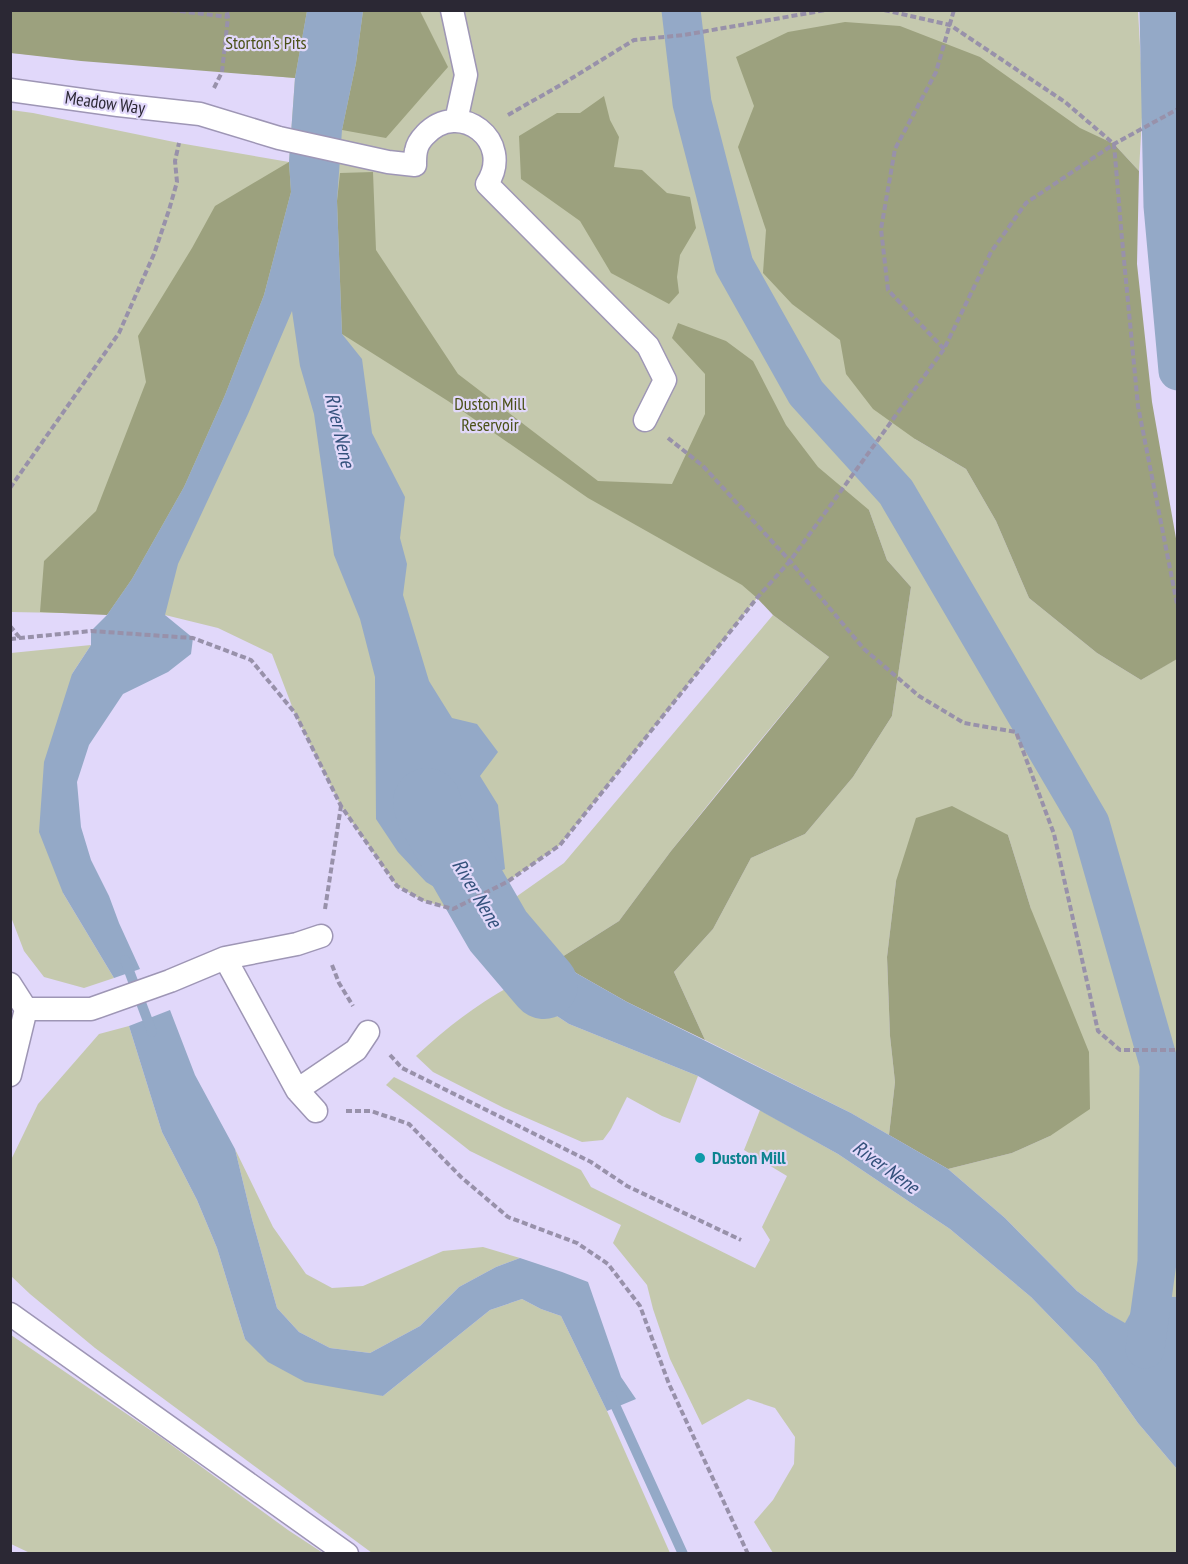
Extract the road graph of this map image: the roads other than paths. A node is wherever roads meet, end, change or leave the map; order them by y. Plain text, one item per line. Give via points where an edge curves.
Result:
1 (452, 10) edge
2 (10, 90) edge
3 (456, 121) junction
4 (645, 420) road end
5 (321, 936) road end
6 (225, 958) junction
7 (10, 984) edge
8 (26, 1009) junction
9 (368, 1032) road end
10 (10, 1075) edge
11 (297, 1090) junction
12 (316, 1111) road end
13 (10, 1314) edge
14 (347, 1554) edge

1 - 3 lane via 466,75
2 - 3 lane, Meadow Way via 200,114 279,138 415,165 421,139 430,129 442,122
3 - 4 lane via 469,123 490,140 495,166 488,184 648,346 665,380
5 - 6 lane
6 - 8 lane via 91,1009
6 - 11 lane
7 - 8 lane
8 - 10 lane
9 - 11 lane via 356,1050
11 - 12 lane
13 - 14 lane

